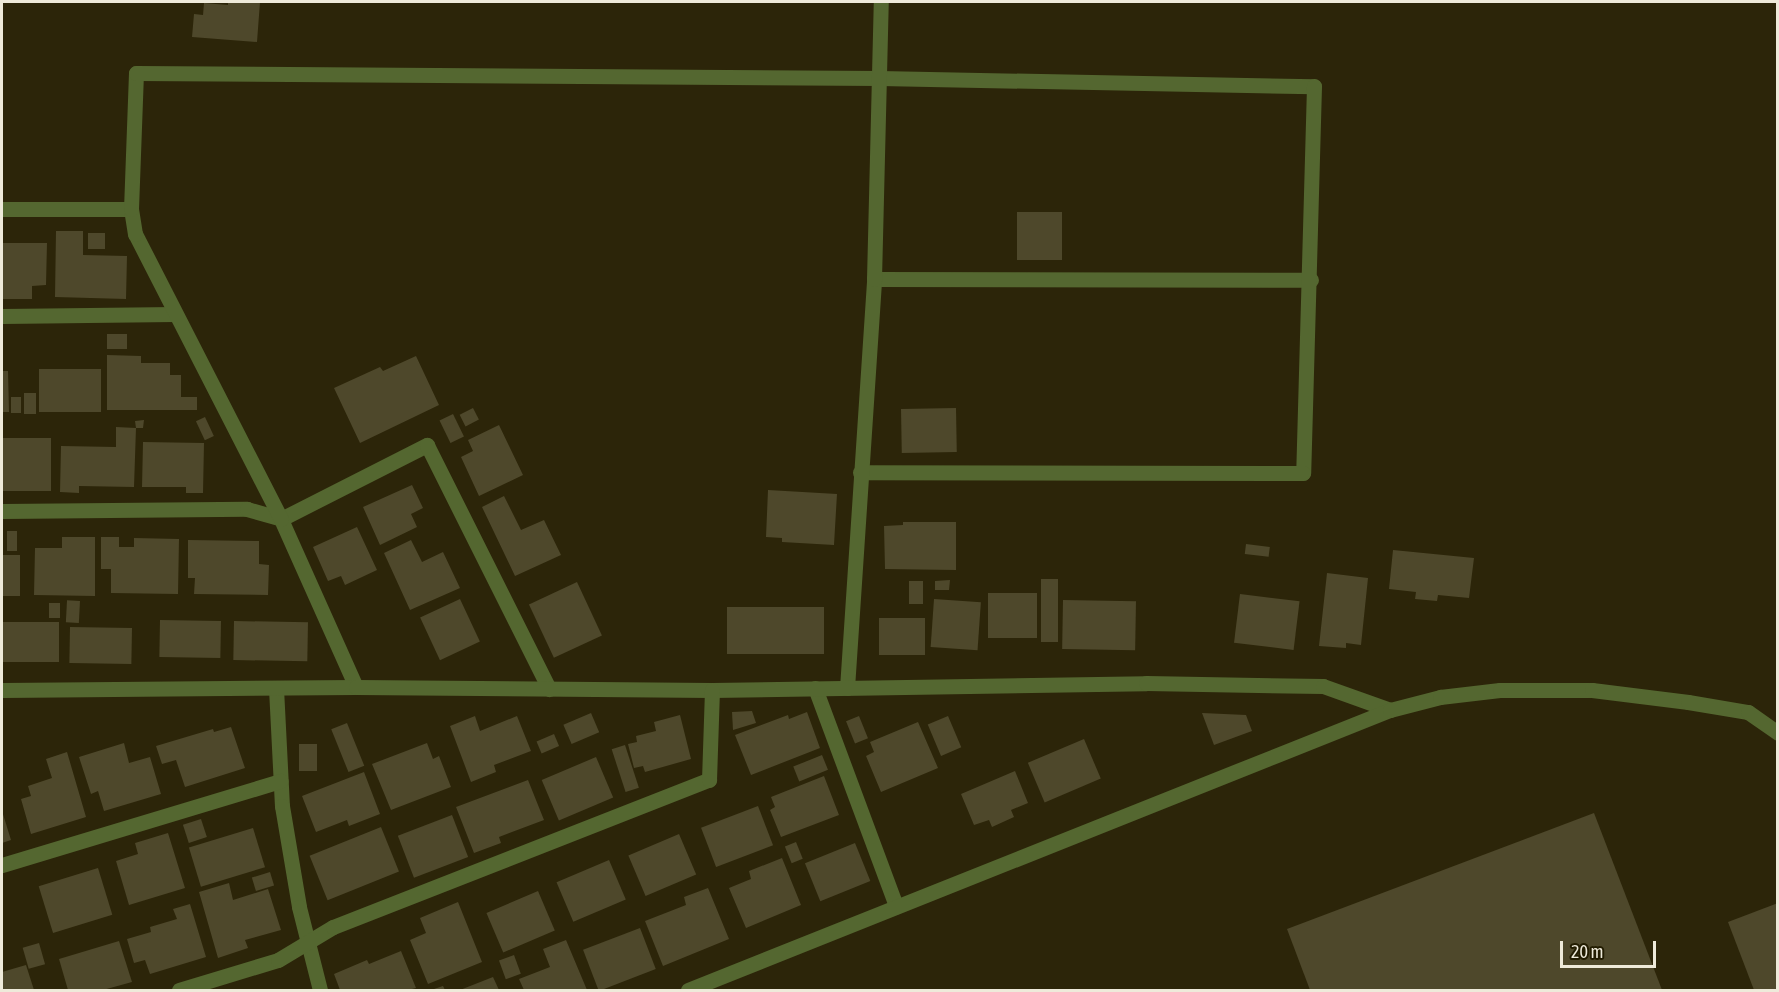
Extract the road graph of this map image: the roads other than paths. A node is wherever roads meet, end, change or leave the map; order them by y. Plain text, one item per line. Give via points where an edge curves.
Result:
1 (881, 2) edge
2 (879, 78) junction
3 (2, 209) edge
4 (131, 209) junction
5 (874, 279) junction
6 (1311, 280) junction
7 (175, 314) junction
8 (2, 316) edge
9 (860, 471) junction
10 (2, 512) edge
11 (281, 519) junction
12 (356, 687) junction
13 (847, 687) junction
14 (276, 688) junction
15 (815, 688) junction
16 (549, 689) junction
17 (2, 690) edge
18 (712, 690) junction
19 (1390, 710) junction
20 (1778, 733) edge
21 (280, 781) junction
22 (2, 865) edge
23 (896, 906) junction
24 (307, 941) junction
25 (179, 990) edge
26 (320, 990) edge
27 (688, 990) edge

1 - 2 street
2 - 4 street via 136,73
2 - 5 street
2 - 6 street via 1314,86
3 - 4 street
4 - 7 street via 135,234
5 - 6 street
5 - 9 street
6 - 9 street via 1303,473
7 - 8 street
7 - 11 street
9 - 13 street
10 - 11 street via 248,509
11 - 12 street
11 - 16 street via 427,445
12 - 14 street
12 - 16 street
13 - 15 street
13 - 19 street via 1146,683 1323,686
14 - 17 street
14 - 21 street
15 - 18 street
15 - 23 street
16 - 18 street
18 - 24 street via 709,780 333,927
19 - 20 street via 1440,697 1500,690 1592,690 1748,712
19 - 23 street
21 - 22 street
21 - 24 street
23 - 27 street
24 - 25 street via 278,960
24 - 26 street

